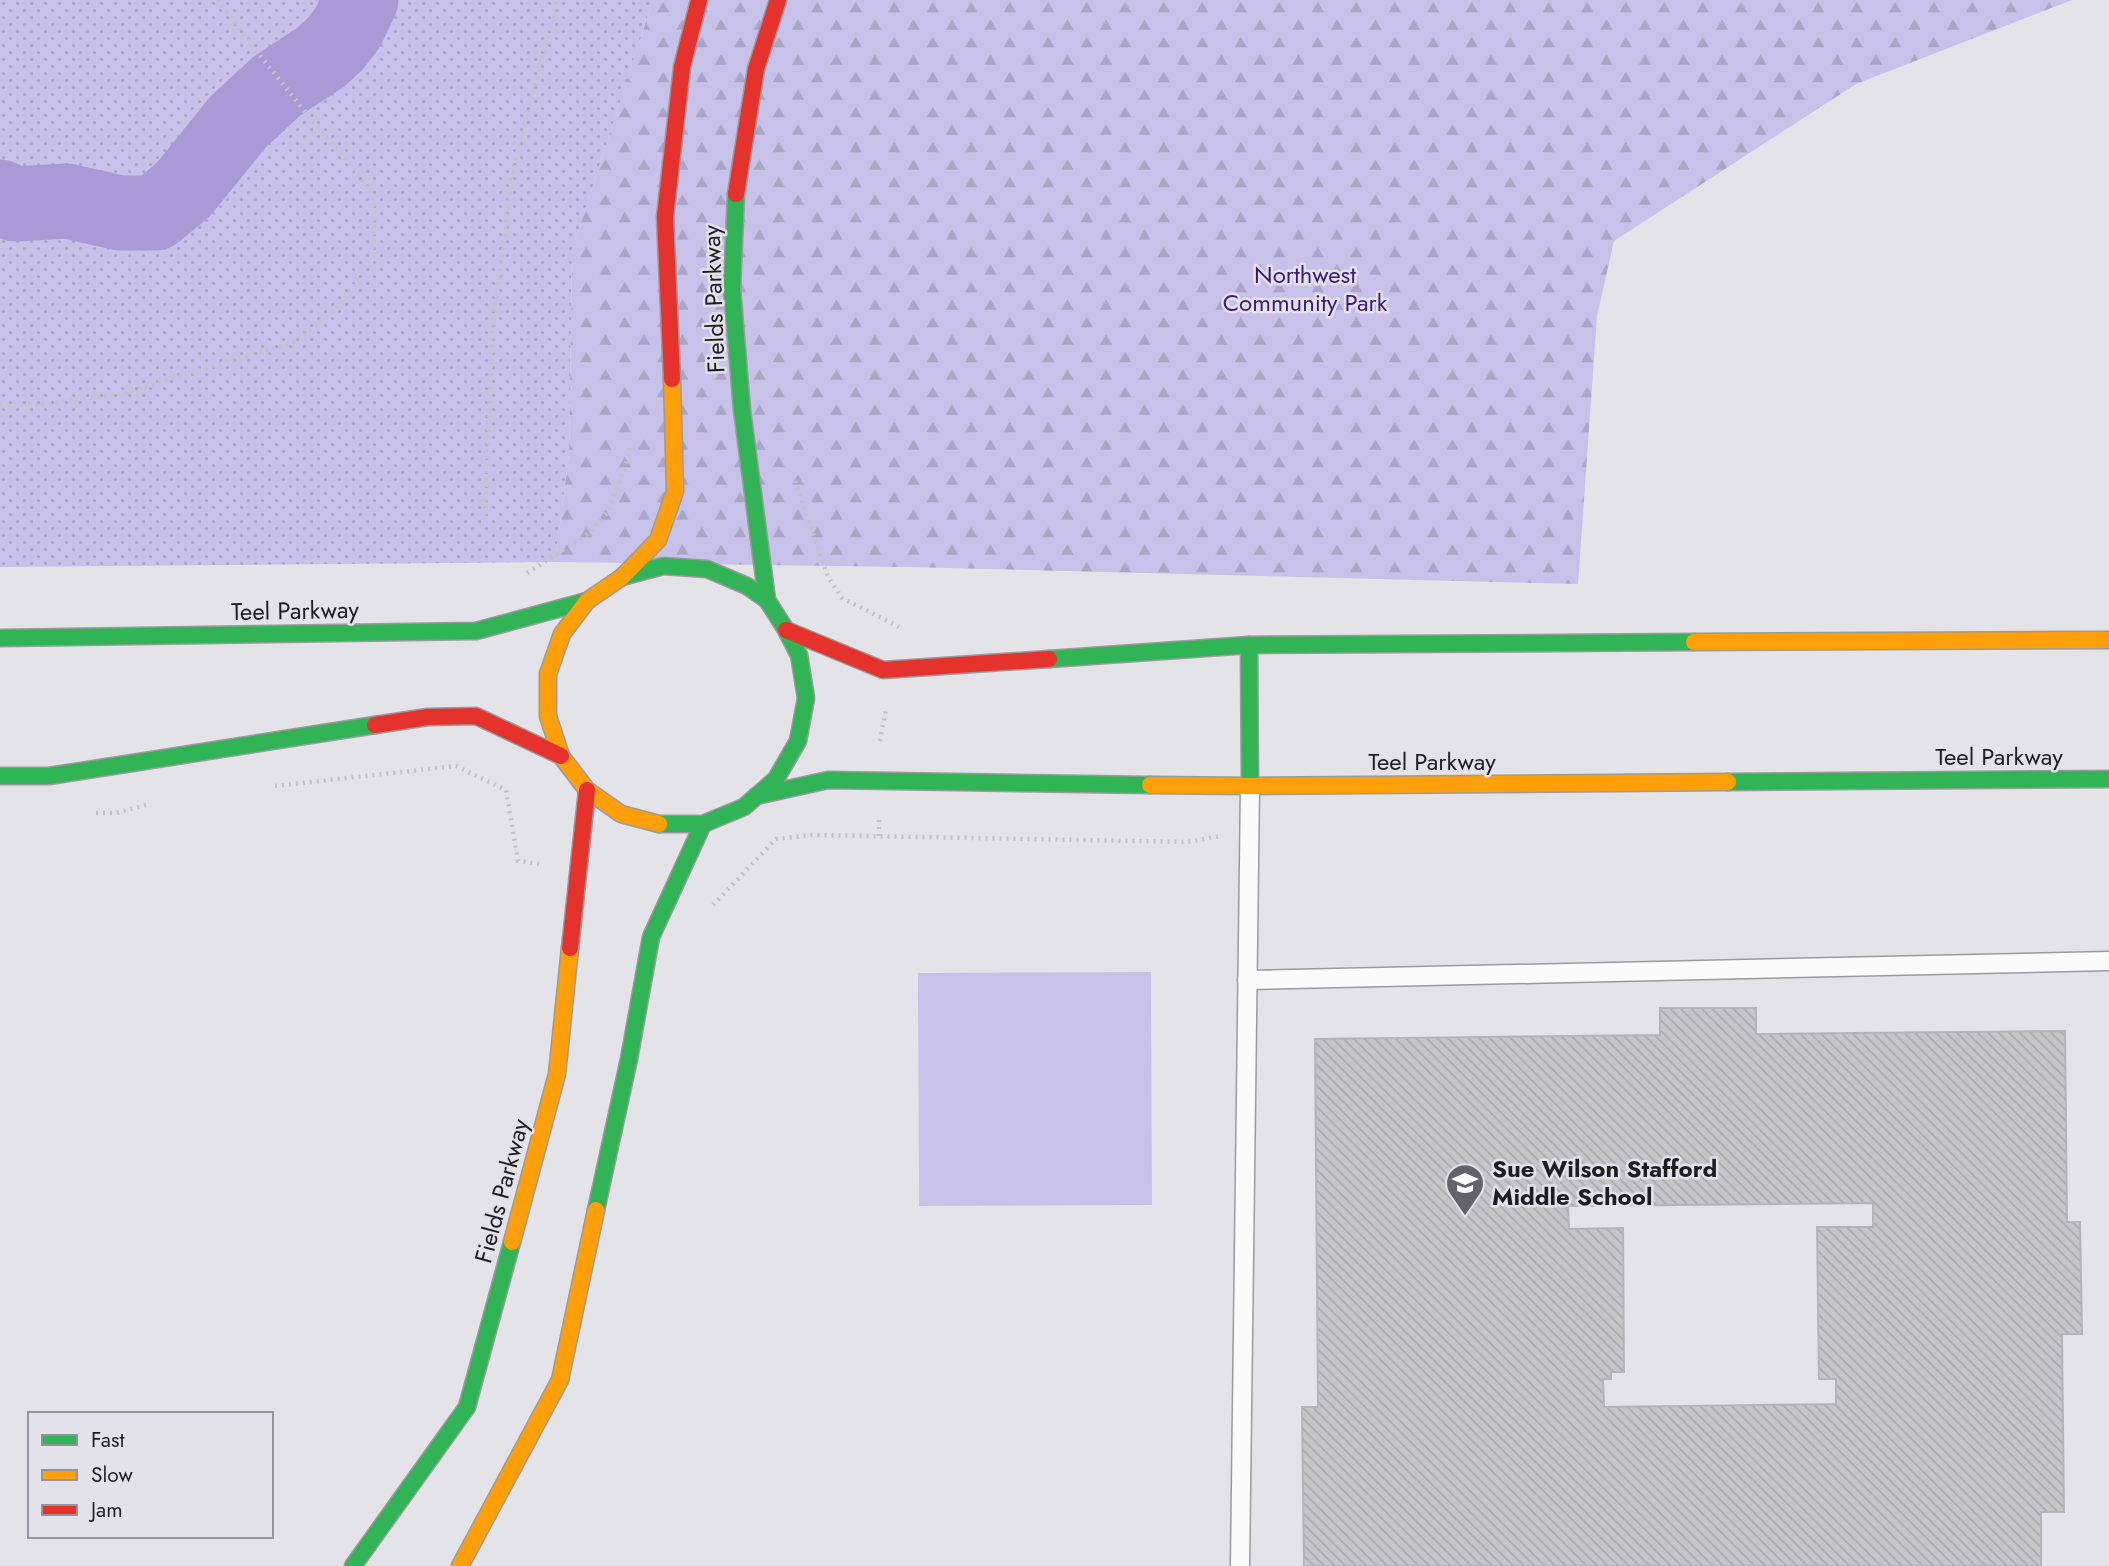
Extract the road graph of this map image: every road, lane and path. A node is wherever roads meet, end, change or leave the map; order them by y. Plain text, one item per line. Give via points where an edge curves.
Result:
1 (218, 0) edge
2 (557, 0) edge
3 (699, 0) edge
4 (778, 0) edge
5 (0, 404) edge
6 (630, 442) dead end
7 (485, 515) dead end
8 (514, 576) dead end
9 (622, 577) junction
10 (767, 600) junction
11 (587, 601) junction
12 (786, 630) junction
13 (0, 638) edge
14 (2109, 640) edge
15 (1249, 645) junction
16 (458, 716) junction
17 (561, 756) junction
18 (456, 766) dead end
19 (0, 776) edge
20 (2109, 779) edge
21 (1250, 786) junction
22 (587, 790) junction
23 (756, 796) junction
24 (703, 824) junction
25 (2109, 961) edge
26 (1247, 980) junction
27 (353, 1566) edge
28 (460, 1566) edge
29 (1240, 1566) edge

1 - 5 path via 368,186 375,213 374,246 354,286 333,312 295,342 119,394 37,405
2 - 7 path via 513,169 493,323
3 - 9 main road, Fields Parkway via 682,66 665,217 675,491 658,540
4 - 10 main road, Fields Parkway via 756,69 736,186 732,289 742,410
6 - 8 path via 608,512 590,533 527,573
9 - 10 main road via 663,566 707,569
9 - 11 main road
10 - 12 main road
11 - 13 main road, Teel Parkway via 477,631
11 - 17 main road via 562,634 548,674 548,716
12 - 15 main road via 883,670
12 - 23 main road via 799,655 806,698 798,741 776,779
14 - 15 main road
15 - 21 main road
16 - 17 main road via 477,716
16 - 18 path
16 - 19 main road via 49,776
17 - 22 main road
20 - 21 main road, Teel Parkway
21 - 23 main road, Teel Parkway via 828,780
21 - 26 lane
22 - 24 main road via 621,814 661,825
22 - 27 main road, Fields Parkway via 557,1074 467,1407
23 - 24 main road via 744,807
24 - 28 main road via 651,937 559,1380
25 - 26 lane
26 - 29 lane

